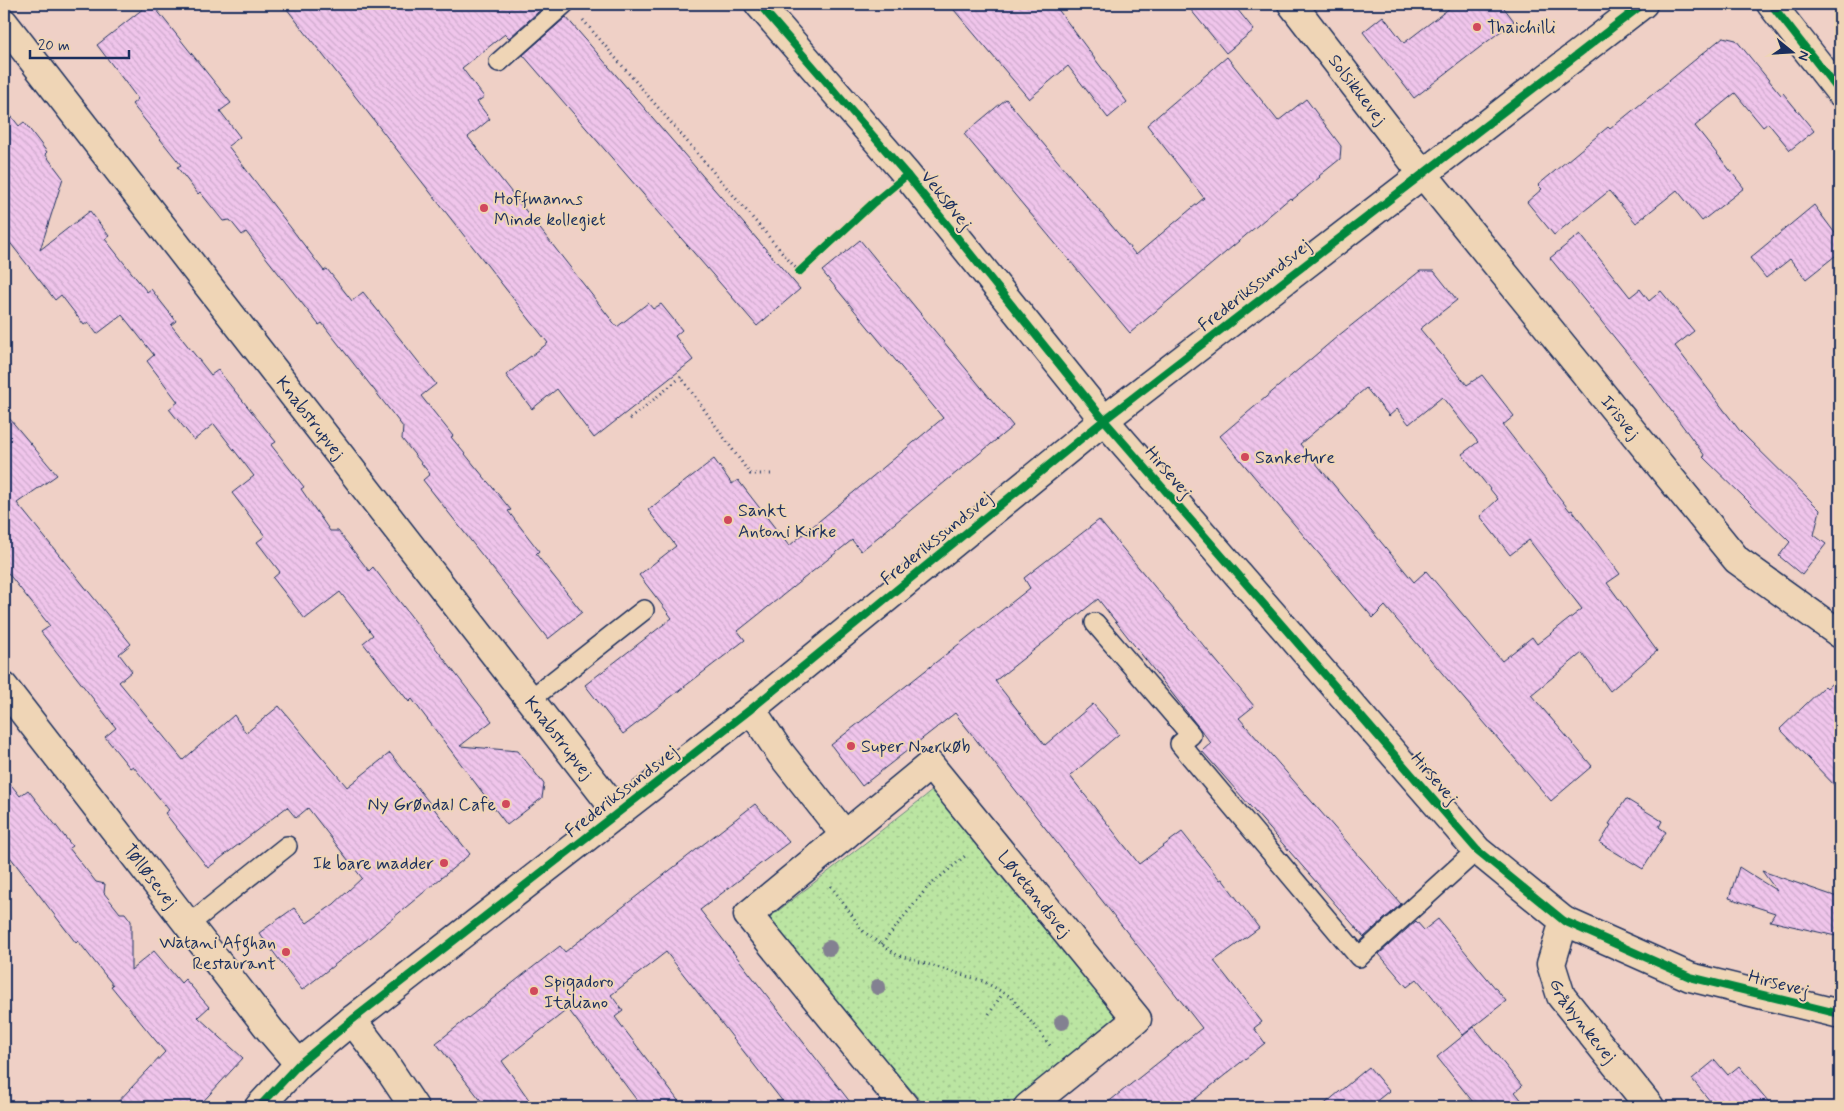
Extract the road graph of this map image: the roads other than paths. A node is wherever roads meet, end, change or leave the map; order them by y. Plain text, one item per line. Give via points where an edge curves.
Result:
1 (564, 4) edge
2 (759, 4) edge
3 (1292, 4) edge
4 (1644, 4) edge
5 (1771, 4) edge
6 (4, 23) edge
7 (498, 62) dead end
8 (1840, 92) edge
9 (1423, 174) junction
10 (1104, 420) junction
11 (644, 610) dead end
12 (1095, 623) dead end
13 (1840, 634) edge
14 (4, 687) edge
15 (531, 699) junction
16 (751, 709) junction
17 (618, 813) junction
18 (845, 835) junction
19 (287, 846) dead end
20 (1477, 850) junction
21 (1564, 921) junction
22 (188, 925) junction
23 (1840, 1014) edge
24 (352, 1020) junction
25 (299, 1064) junction
26 (1055, 1099) edge
27 (259, 1107) edge
28 (414, 1107) edge
29 (905, 1107) edge
30 (1028, 1107) edge
31 (1650, 1107) edge

1 - 7 lane
2 - 10 street, Veksøvej via 907,175
3 - 9 street, Solsikkevej
4 - 9 street, Frederikssundsvej
5 - 8 street
6 - 15 street, Knabstrupvej
9 - 10 street, Frederikssundsvej
9 - 13 street, Irisvej via 1737,560
10 - 16 street, Frederikssundsvej
10 - 20 street, Hirsevej
11 - 15 lane
12 - 20 lane via 1191,735 1180,744 1359,957
14 - 22 street, Tølløsevej
15 - 17 street, Knabstrupvej
16 - 17 street, Frederikssundsvej
16 - 18 street via 781,754
17 - 24 street, Frederikssundsvej
18 - 26 street, Løvetandsvej via 930,766 1136,1019 1071,1072
18 - 29 street, Løvetandsvej via 748,915
19 - 22 lane
20 - 21 street, Hirsevej
21 - 23 street, Hirsevej via 1690,977
21 - 31 street, Gråbynkevej via 1551,964 1561,996
22 - 25 street, Tølløsevej
24 - 25 street, Frederikssundsvej
24 - 28 street
25 - 27 street, Frederikssundsvej
26 - 30 street, Løvetandsvej

